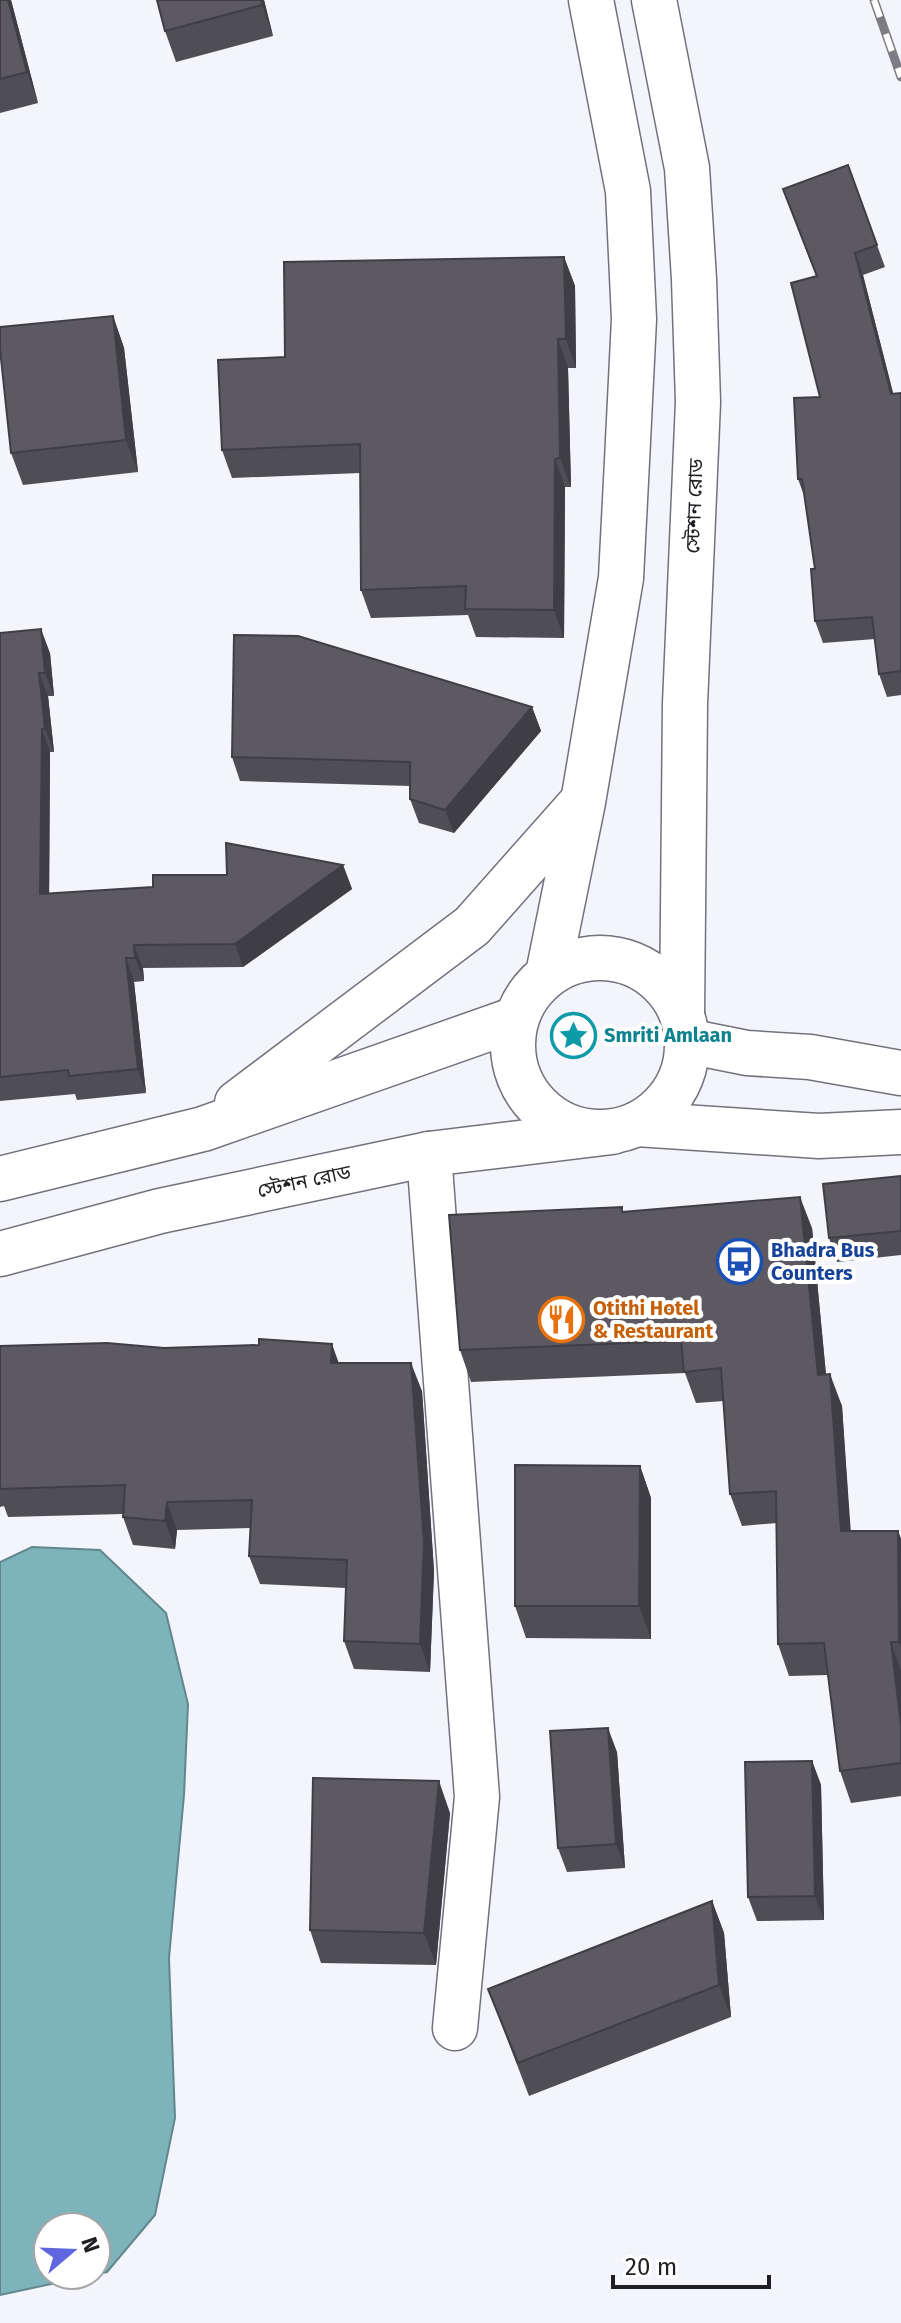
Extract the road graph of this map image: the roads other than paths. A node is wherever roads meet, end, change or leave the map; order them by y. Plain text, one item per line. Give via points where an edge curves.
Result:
1 (591, 0) edge
2 (654, 0) edge
3 (583, 802) junction
4 (548, 974) junction
5 (516, 1019) junction
6 (684, 1028) junction
7 (901, 1073) edge
8 (625, 1128) junction
9 (203, 1129) junction
10 (901, 1132) edge
11 (429, 1154) junction
12 (0, 1179) edge
13 (0, 1254) edge
14 (455, 2028) dead end

1 - 3 main road via 628,191 634,319 621,578
2 - 6 main road, স্টেশন রোড via 687,168 698,402 685,704
3 - 4 main road
3 - 9 main road via 472,926
4 - 5 main road via 534,986
4 - 6 main road via 587,958 615,959 648,972 669,993
5 - 8 main road via 512,1048 517,1074 532,1101 556,1122 582,1131
5 - 9 main road
6 - 7 main road via 747,1053 810,1057
6 - 8 main road via 684,1068 675,1090 654,1114
8 - 10 main road via 819,1136
8 - 11 main road, স্টেশন রোড
9 - 12 main road
11 - 13 main road, স্টেশন রোড via 160,1211
11 - 14 main road via 477,1797

